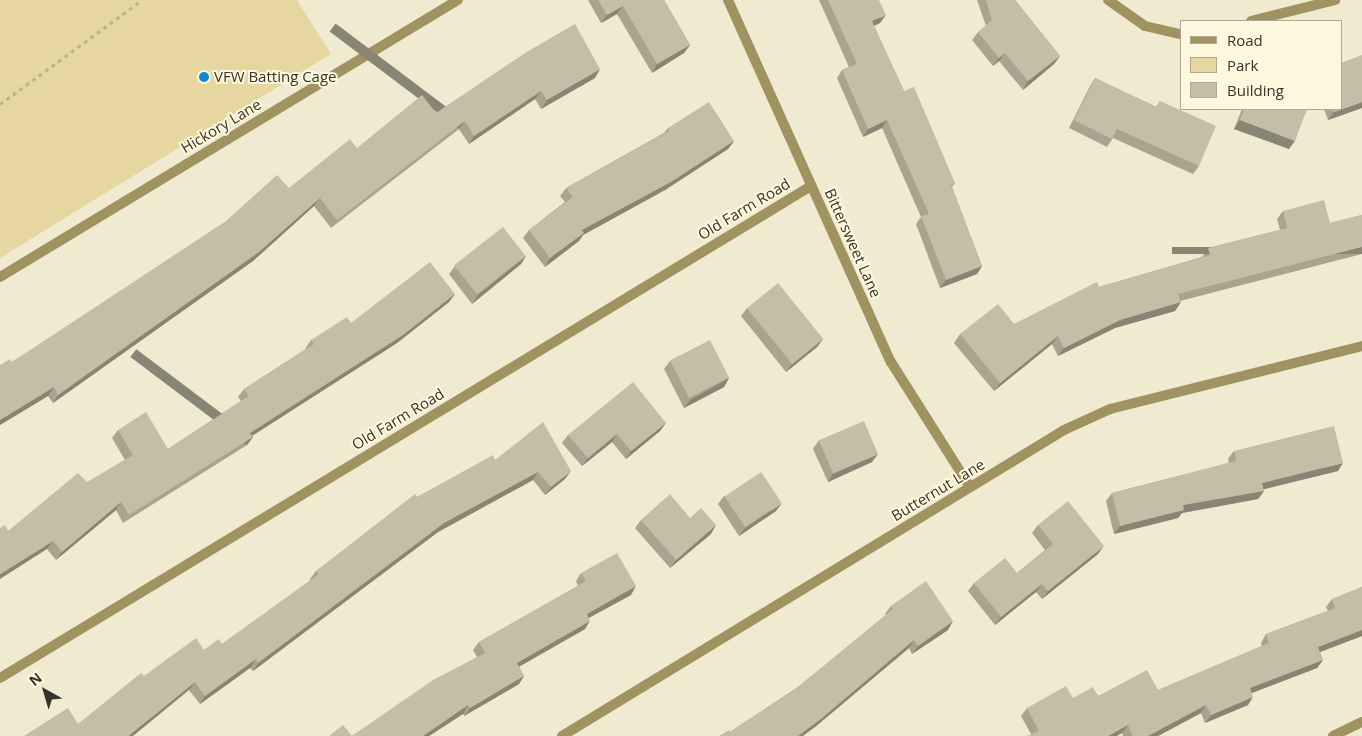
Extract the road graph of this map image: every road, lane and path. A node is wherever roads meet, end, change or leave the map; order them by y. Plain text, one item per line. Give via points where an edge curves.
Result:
1 (142, 0) edge
2 (458, 0) edge
3 (728, 0) edge
4 (1108, 0) edge
5 (1335, 0) edge
6 (1254, 20) edge
7 (1180, 34) edge
8 (0, 104) edge
9 (811, 186) junction
10 (0, 277) edge
11 (1362, 346) edge
12 (970, 488) junction
13 (0, 678) edge
14 (1362, 722) edge
15 (562, 736) edge
16 (1333, 736) edge

1 - 8 path
2 - 10 street, Hickory Lane
3 - 9 street, Bittersweet Lane
4 - 7 street via 1145,26
5 - 6 street
9 - 12 street, Bittersweet Lane via 891,362
9 - 13 street, Old Farm Road
11 - 12 street, Butternut Lane via 1110,409 1064,430
12 - 15 street, Butternut Lane
14 - 16 street

